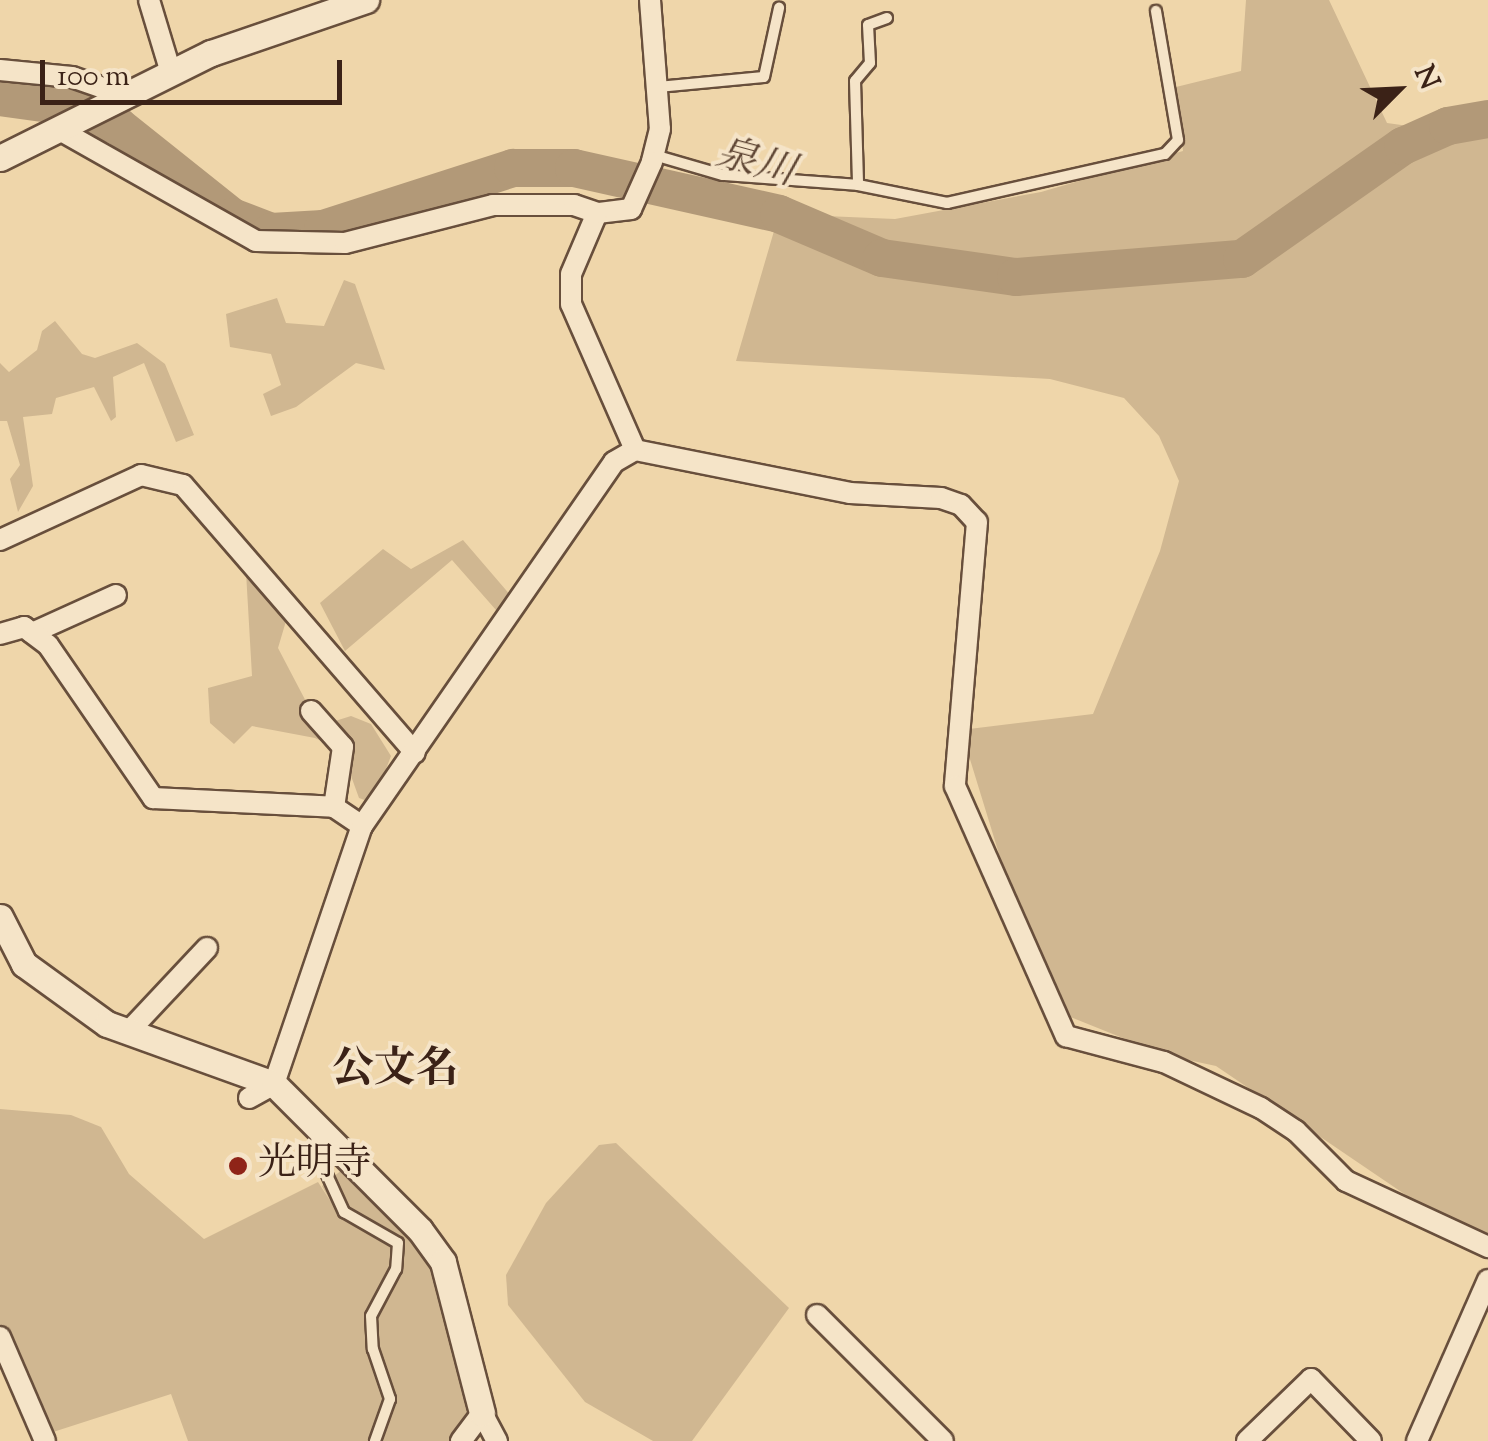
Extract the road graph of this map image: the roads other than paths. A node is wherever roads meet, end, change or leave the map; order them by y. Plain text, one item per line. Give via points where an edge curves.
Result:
1 (149, 0) edge
2 (366, 0) edge
3 (650, 0) edge
4 (779, 8) dead end
5 (1156, 11) dead end
6 (887, 18) dead end
7 (0, 70) edge
8 (171, 74) junction
9 (657, 87) junction
10 (122, 98) junction
11 (60, 129) junction
12 (0, 158) edge
13 (653, 158) junction
14 (858, 185) junction
15 (597, 213) junction
16 (635, 450) junction
17 (0, 540) edge
18 (116, 595) dead end
19 (32, 633) junction
20 (0, 634) edge
21 (310, 711) dead end
22 (416, 753) junction
23 (334, 807) junction
24 (362, 826) junction
25 (0, 917) edge
26 (207, 948) dead end
27 (129, 1031) junction
28 (274, 1084) junction
29 (249, 1098) dead end
30 (332, 1143) junction
31 (1488, 1247) edge
32 (1488, 1280) edge
33 (817, 1315) dead end
34 (0, 1337) edge
35 (482, 1413) junction
36 (44, 1441) edge
37 (375, 1441) edge
38 (462, 1441) edge
39 (497, 1441) edge
40 (943, 1441) edge
41 (1248, 1441) edge
42 (1371, 1441) edge
43 (1417, 1441) edge

1 - 8 street
2 - 8 street via 282,24
3 - 9 street
4 - 9 lane via 764,78
5 - 14 lane via 1178,140 1165,154 947,203
6 - 14 lane via 868,26 870,63 855,81
7 - 10 street via 72,76
8 - 10 street
9 - 13 street via 660,129
10 - 11 street
11 - 12 street
11 - 15 street via 256,241 345,243 493,205 574,205
13 - 14 lane via 723,175
13 - 15 street via 631,209
15 - 16 street via 571,274 571,304
16 - 22 street via 614,462
16 - 31 street via 850,493 961,505 977,522 955,786 1066,1036 1164,1062 1261,1108 1296,1131 1346,1182
17 - 22 street via 128,479 165,477 183,485
18 - 19 street
19 - 20 street via 24,627
19 - 23 street via 48,646 153,798
21 - 23 street via 344,747
22 - 24 street
23 - 24 street
24 - 28 street
25 - 27 street via 24,964 107,1024
26 - 27 street
27 - 28 street
28 - 29 street
28 - 30 street
30 - 35 street via 420,1230 443,1262
30 - 37 lane via 323,1166 344,1212 398,1243 396,1269 372,1316 373,1349 390,1399
32 - 43 street
33 - 40 street
34 - 36 street
35 - 38 street
35 - 39 street
41 - 42 street via 1312,1380

